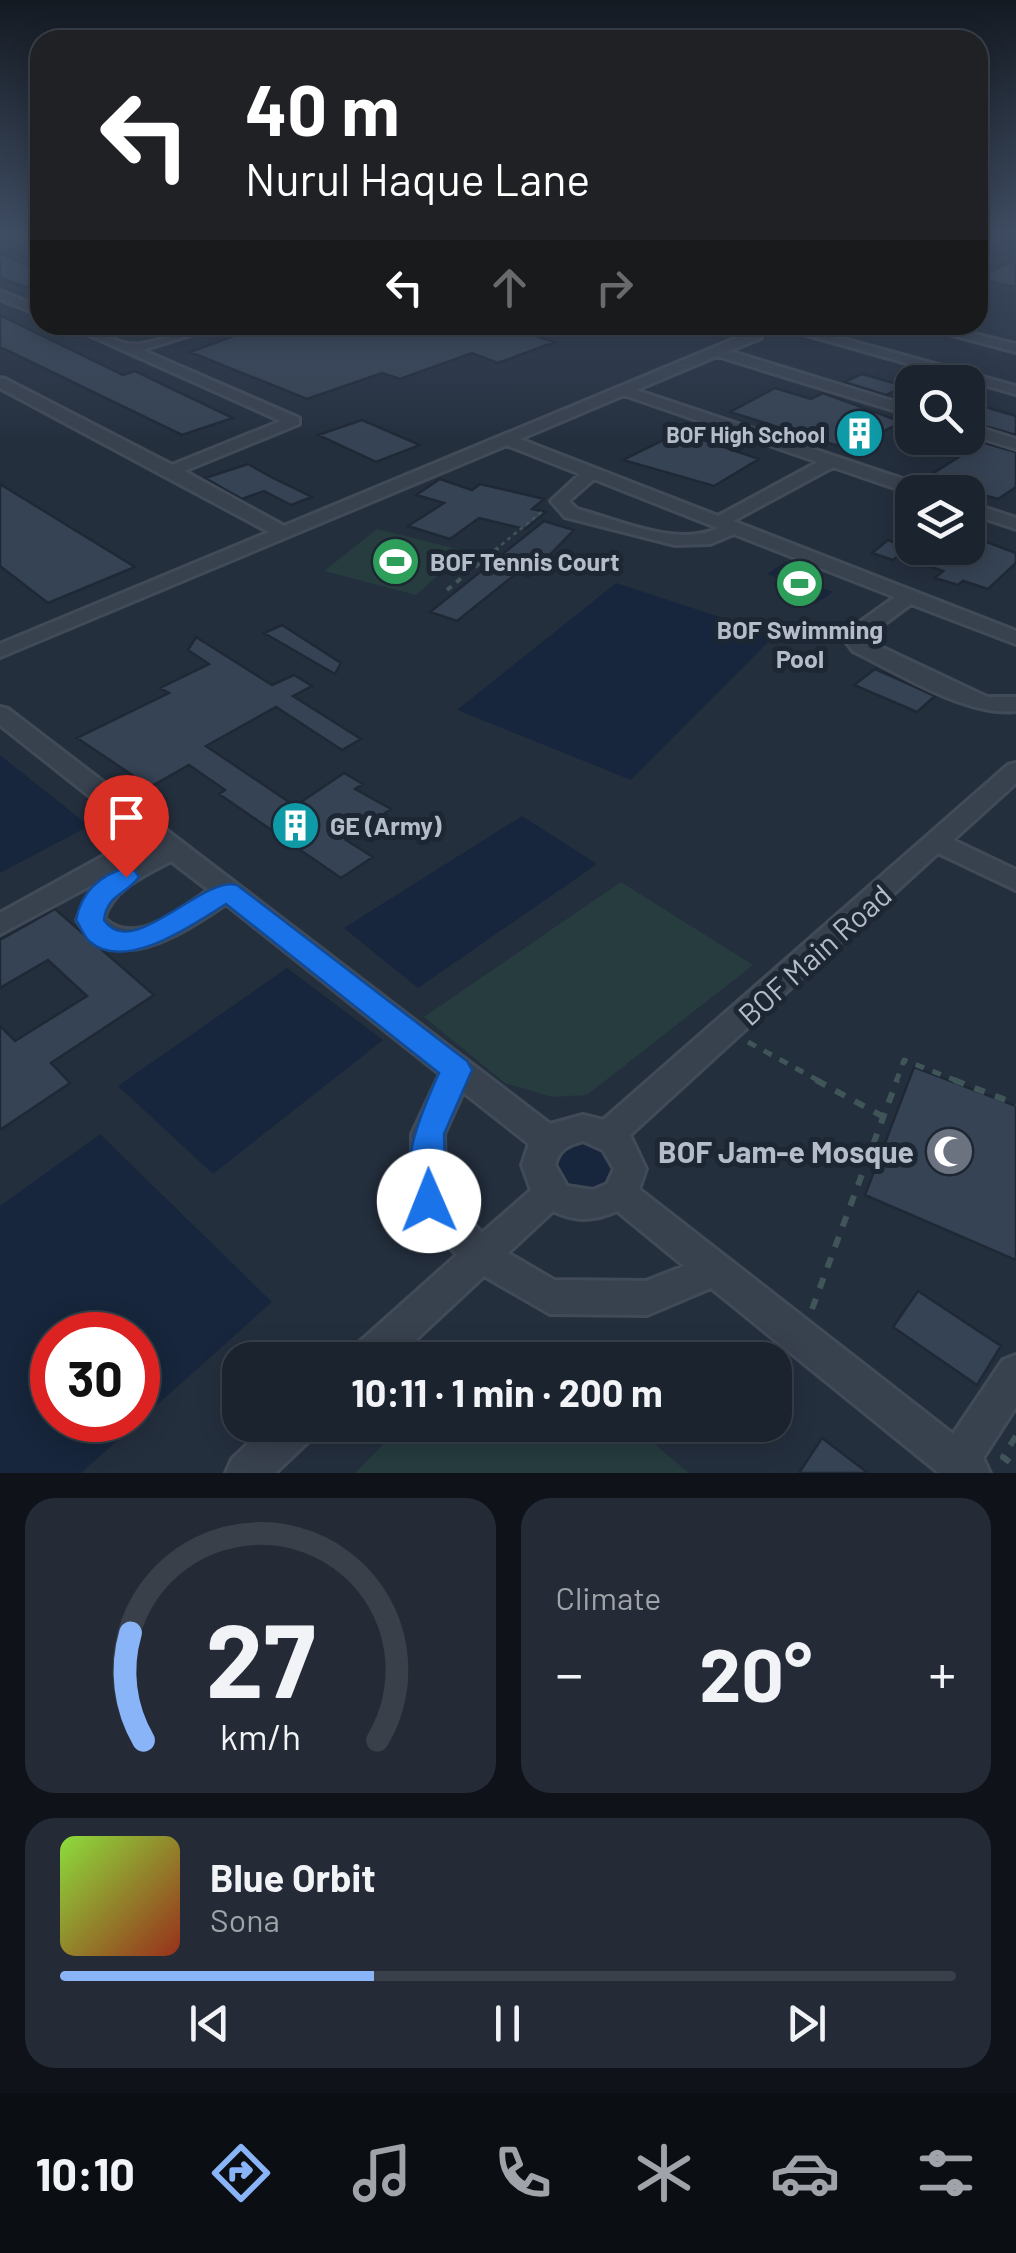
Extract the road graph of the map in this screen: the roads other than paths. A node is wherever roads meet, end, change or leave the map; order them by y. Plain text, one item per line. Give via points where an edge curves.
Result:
1 (97, 335) edge
2 (184, 335) edge
3 (754, 335) edge
4 (815, 335) edge
5 (962, 335) edge
6 (1016, 348) edge
7 (132, 350) junction
8 (716, 352) junction
9 (0, 382) edge
10 (1016, 390) edge
11 (624, 391) junction
12 (895, 407) edge
13 (985, 434) edge
14 (508, 440) junction
15 (1016, 444) edge
16 (830, 461) junction
17 (171, 471) junction
18 (592, 472) junction
19 (895, 482) edge
20 (985, 513) edge
21 (727, 524) junction
22 (1016, 524) edge
23 (284, 533) junction
24 (909, 596) junction
25 (1016, 638) edge
26 (0, 651) edge
27 (1016, 704) edge
28 (0, 714) edge
29 (1016, 770) edge
30 (1006, 792) edge
31 (166, 842) junction
32 (938, 843) junction
33 (1016, 881) edge
34 (228, 891) junction
35 (0, 925) edge
36 (456, 1070) junction
37 (608, 1135) junction
38 (548, 1140) junction
39 (550, 1192) junction
40 (620, 1194) junction
41 (480, 1255) junction
42 (715, 1270) junction
43 (386, 1342) edge
44 (1016, 1374) edge
45 (280, 1442) edge
46 (964, 1468) edge
47 (246, 1473) edge

1 - 7 street
2 - 7 street
3 - 8 street
4 - 10 street
5 - 6 street
7 - 17 street via 294,421
8 - 11 street
8 - 12 street
9 - 17 street
11 - 14 street
11 - 16 street
13 - 15 street
14 - 18 street
14 - 23 street
16 - 19 street
16 - 21 street
17 - 23 street
18 - 21 street
18 - 21 street via 565,493 563,508 675,540 710,539
20 - 22 street
21 - 24 street
23 - 26 street
24 - 25 street
24 - 27 street via 854,638 860,647 980,702
28 - 31 street
29 - 30 street, BOF Main Road
30 - 32 street, BOF Main Road
31 - 34 street
31 - 34 street via 102,891 90,920 99,934 115,942 158,934
31 - 35 street
32 - 33 street
32 - 37 street, BOF Main Road
34 - 36 street
36 - 38 street
36 - 41 street via 428,1134 429,1201
37 - 38 street via 583,1128
37 - 40 street via 620,1144 630,1169
38 - 39 street via 538,1172
39 - 40 street via 593,1206
39 - 41 street
40 - 42 street
41 - 42 street via 550,1297 647,1298
41 - 43 street
42 - 46 street
44 - 46 street
45 - 47 street

